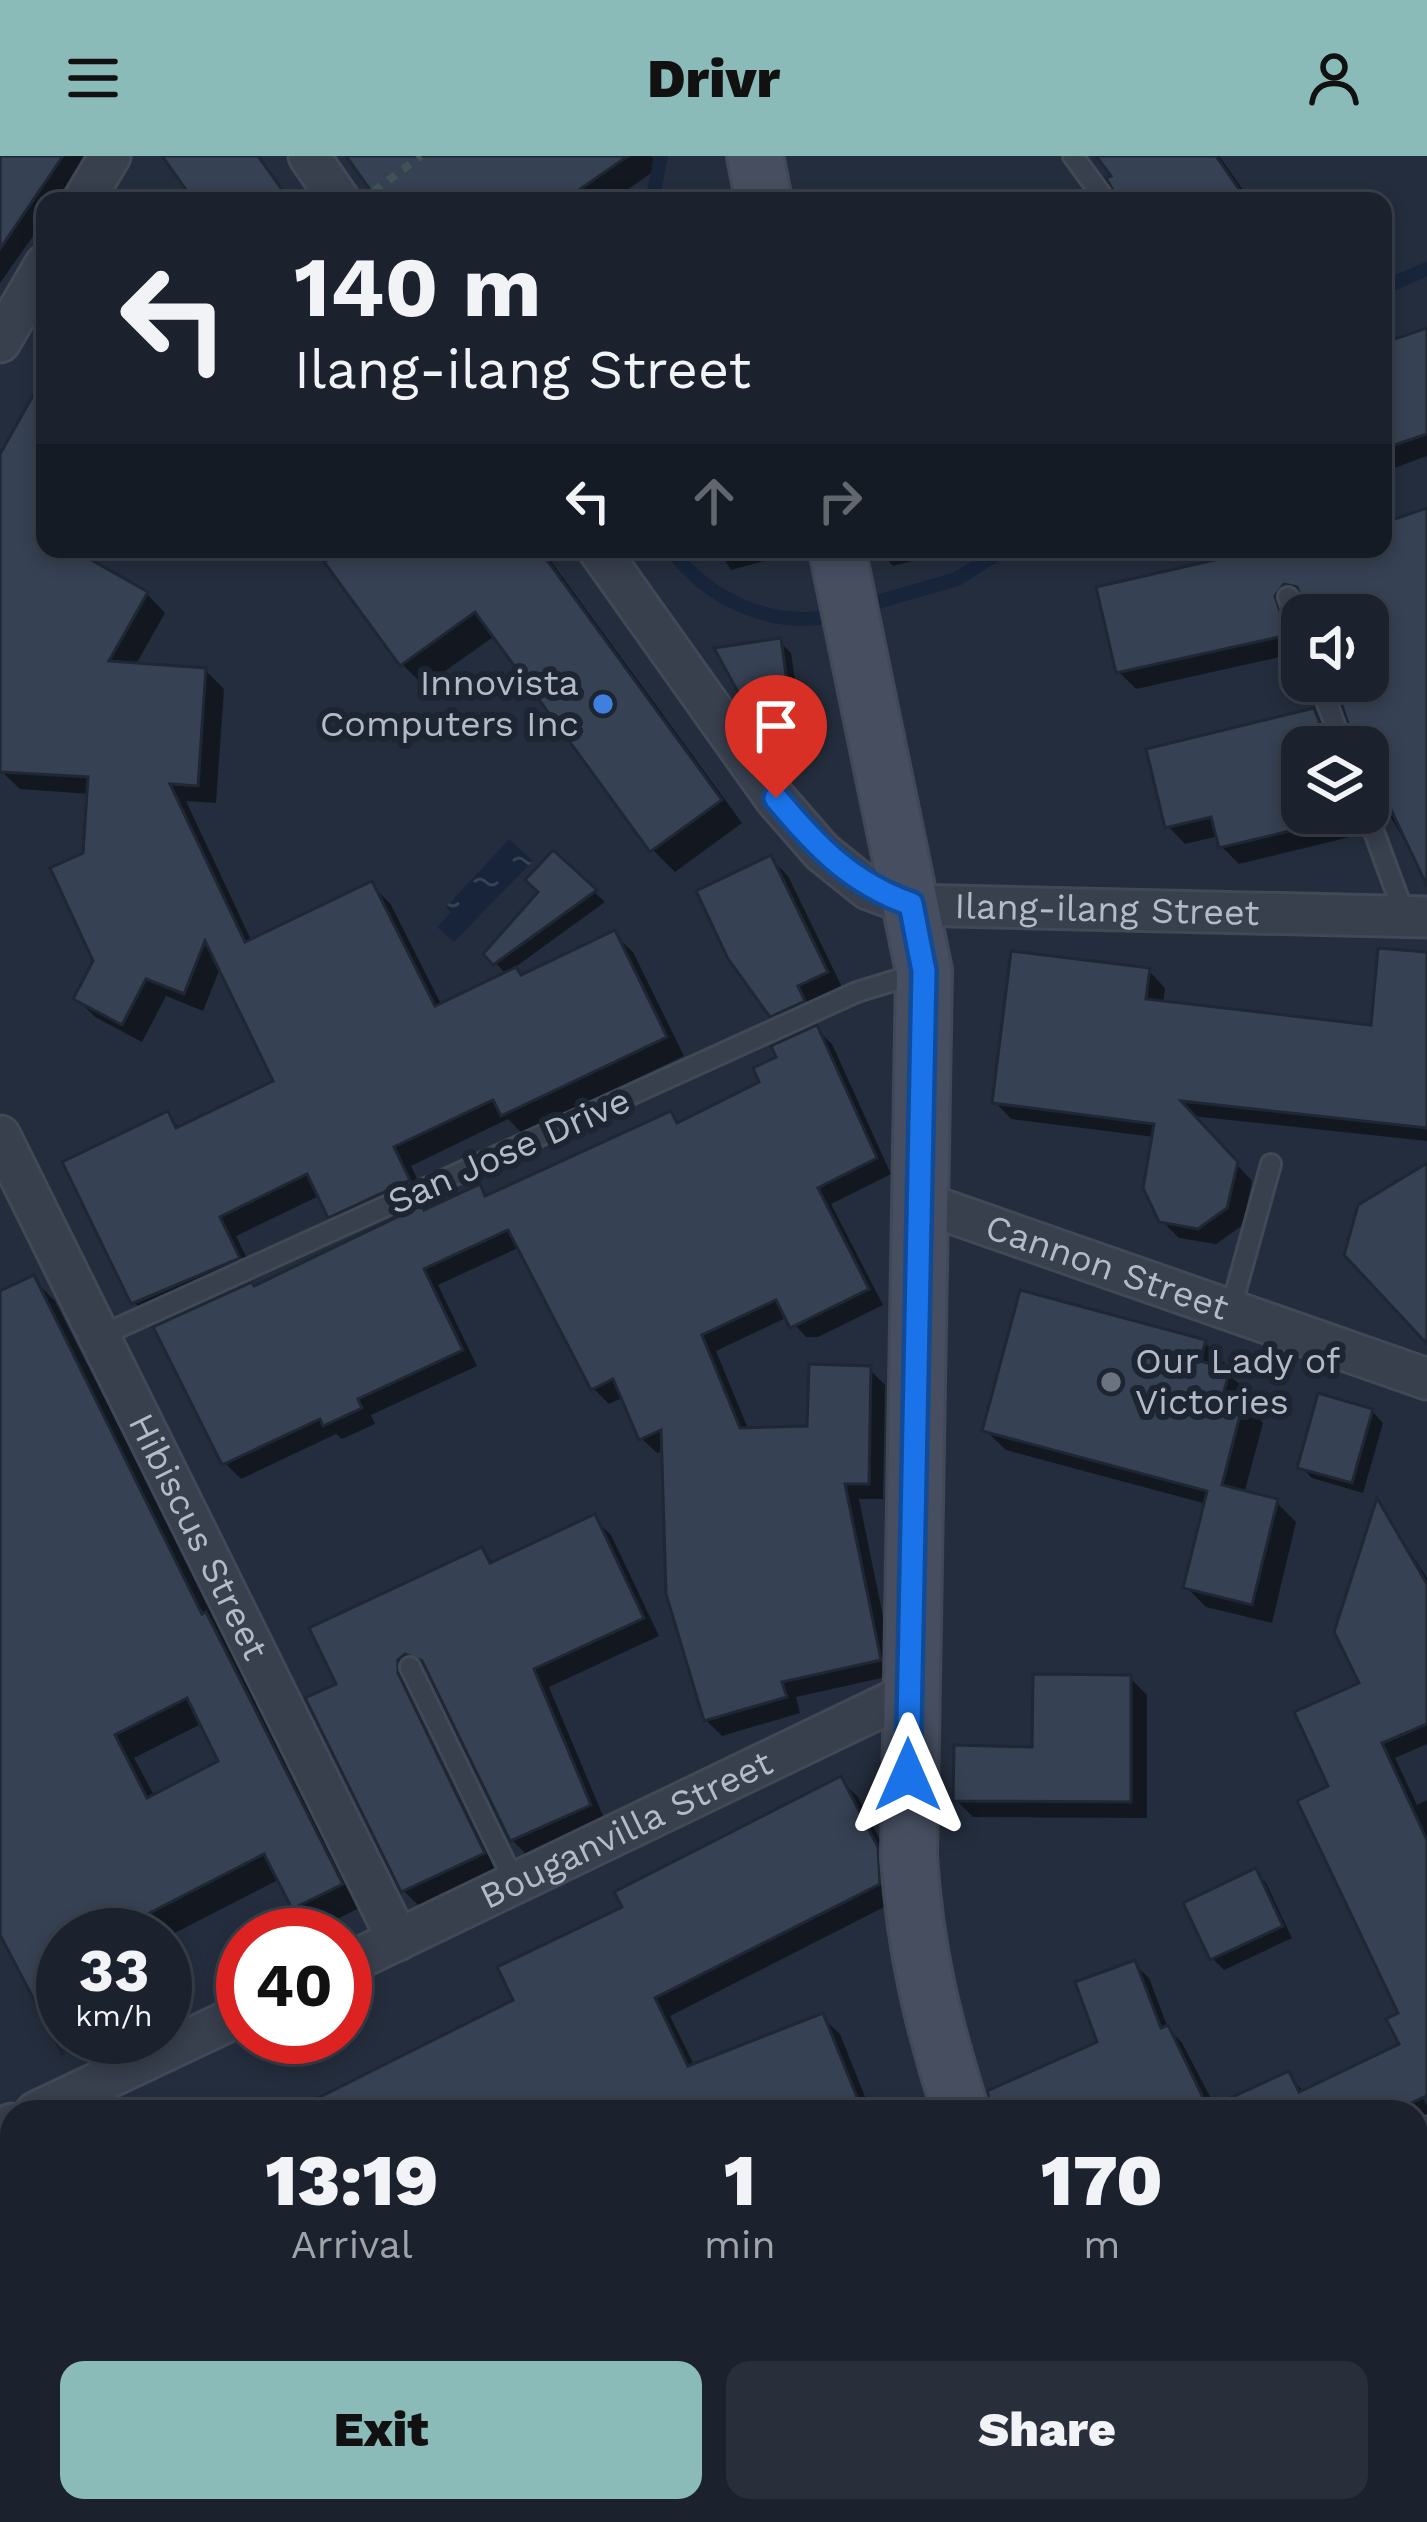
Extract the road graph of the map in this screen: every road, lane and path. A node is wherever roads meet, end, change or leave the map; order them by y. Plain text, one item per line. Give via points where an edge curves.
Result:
1 (110, 156) edge
2 (309, 156) edge
3 (421, 156) edge
4 (754, 156) edge
5 (1073, 156) edge
6 (88, 192) edge
7 (352, 192) edge
8 (363, 192) edge
9 (762, 192) edge
10 (1099, 192) edge
11 (36, 281) edge
12 (0, 342) edge
13 (604, 558) edge
14 (841, 568) edge
15 (1377, 834) edge
16 (911, 904) junction
17 (1416, 918) edge
18 (924, 971) junction
19 (0, 1136) edge
20 (1271, 1163) dead end
21 (923, 1203) junction
22 (1230, 1312) junction
23 (96, 1338) junction
24 (1427, 1379) edge
25 (410, 1667) dead end
26 (908, 1694) junction
27 (515, 1883) junction
28 (398, 1940) junction
29 (372, 1952) edge
30 (216, 2027) edge
31 (61, 2100) edge
32 (958, 2100) edge

1 - 6 street
2 - 7 street
3 - 8 path
4 - 9 street
5 - 10 lane
11 - 12 street
13 - 16 street, Ilang-ilang Street via 822,852 868,889
14 - 16 street
15 - 17 lane
16 - 17 street, Ilang-ilang Street
16 - 18 street
18 - 21 street
18 - 23 lane, San Jose Drive via 857,992
19 - 23 street, Hibiscus Street
20 - 22 lane
21 - 22 street, Cannon Street
21 - 26 street
22 - 24 street, Cannon Street
23 - 28 street, Hibiscus Street
25 - 27 lane
26 - 27 street, Bouganvilla Street
26 - 32 street via 914,1940
27 - 28 street, Bouganvilla Street
28 - 29 street, Bouganvilla Street
30 - 31 street

